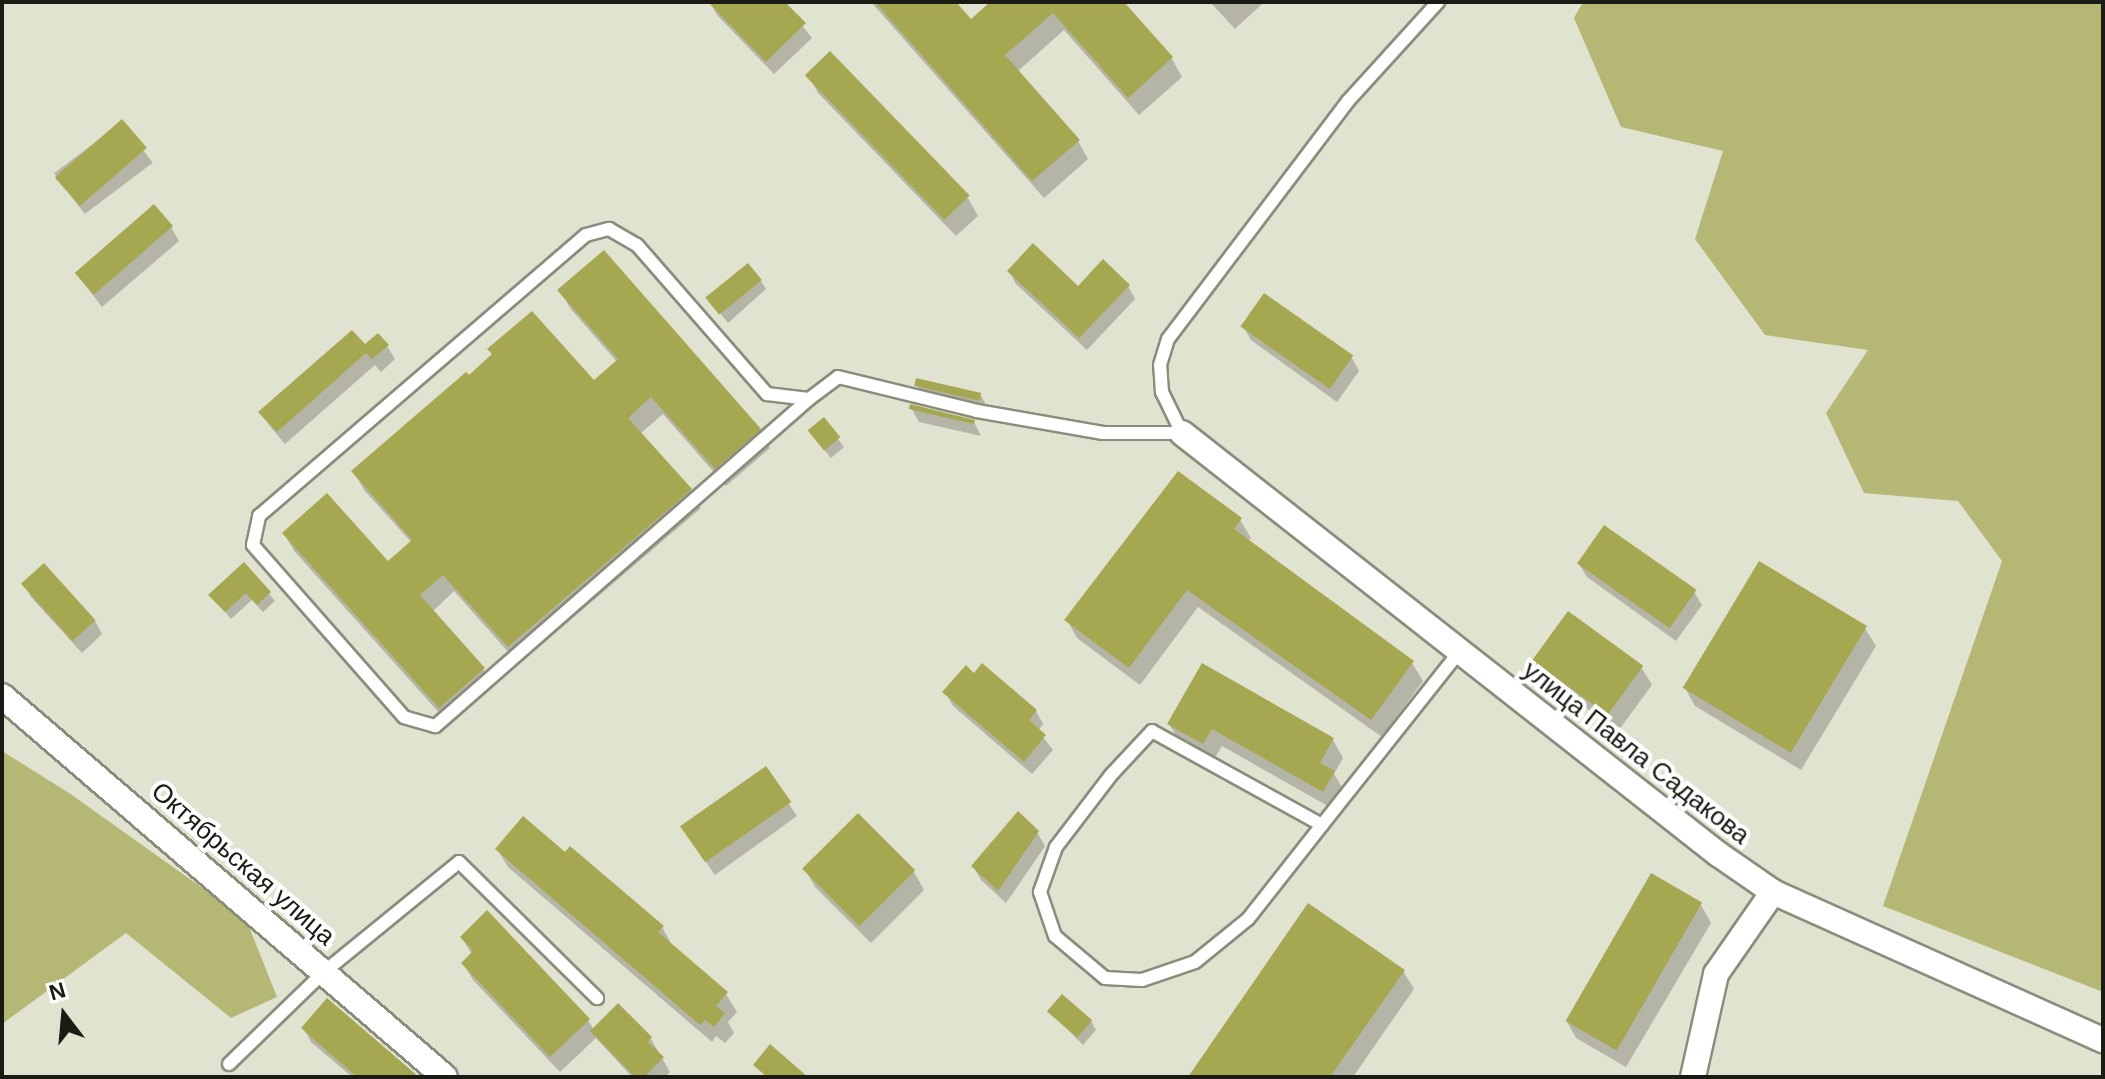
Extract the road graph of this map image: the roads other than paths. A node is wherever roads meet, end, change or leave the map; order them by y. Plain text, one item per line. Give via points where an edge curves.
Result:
1 (1438, 2) edge
2 (809, 399) junction
3 (1182, 433) junction
4 (1460, 651) junction
5 (2, 696) edge
6 (1322, 825) junction
7 (1773, 892) junction
8 (324, 972) junction
9 (597, 998) dead end
10 (2103, 1040) edge
11 (229, 1064) dead end
12 (445, 1077) edge
13 (1693, 1077) edge

1 - 3 lane via 1348,101 1168,339 1160,365 1162,392
2 - 2 lane via 767,394 637,245 609,229 586,235 259,516 253,545 404,717 435,726
2 - 3 lane via 838,377 977,411 1103,433
3 - 4 street, улица Павла Садакова
4 - 6 lane
4 - 7 street, улица Павла Садакова
5 - 8 street, Октябрьская улица
6 - 6 lane via 1248,919 1195,962 1142,980 1105,978 1055,936 1040,892 1056,847 1152,731
7 - 10 street, улица Павла Садакова
7 - 13 street via 1716,974
8 - 9 lane via 459,862
8 - 11 lane
8 - 12 street, Октябрьская улица

